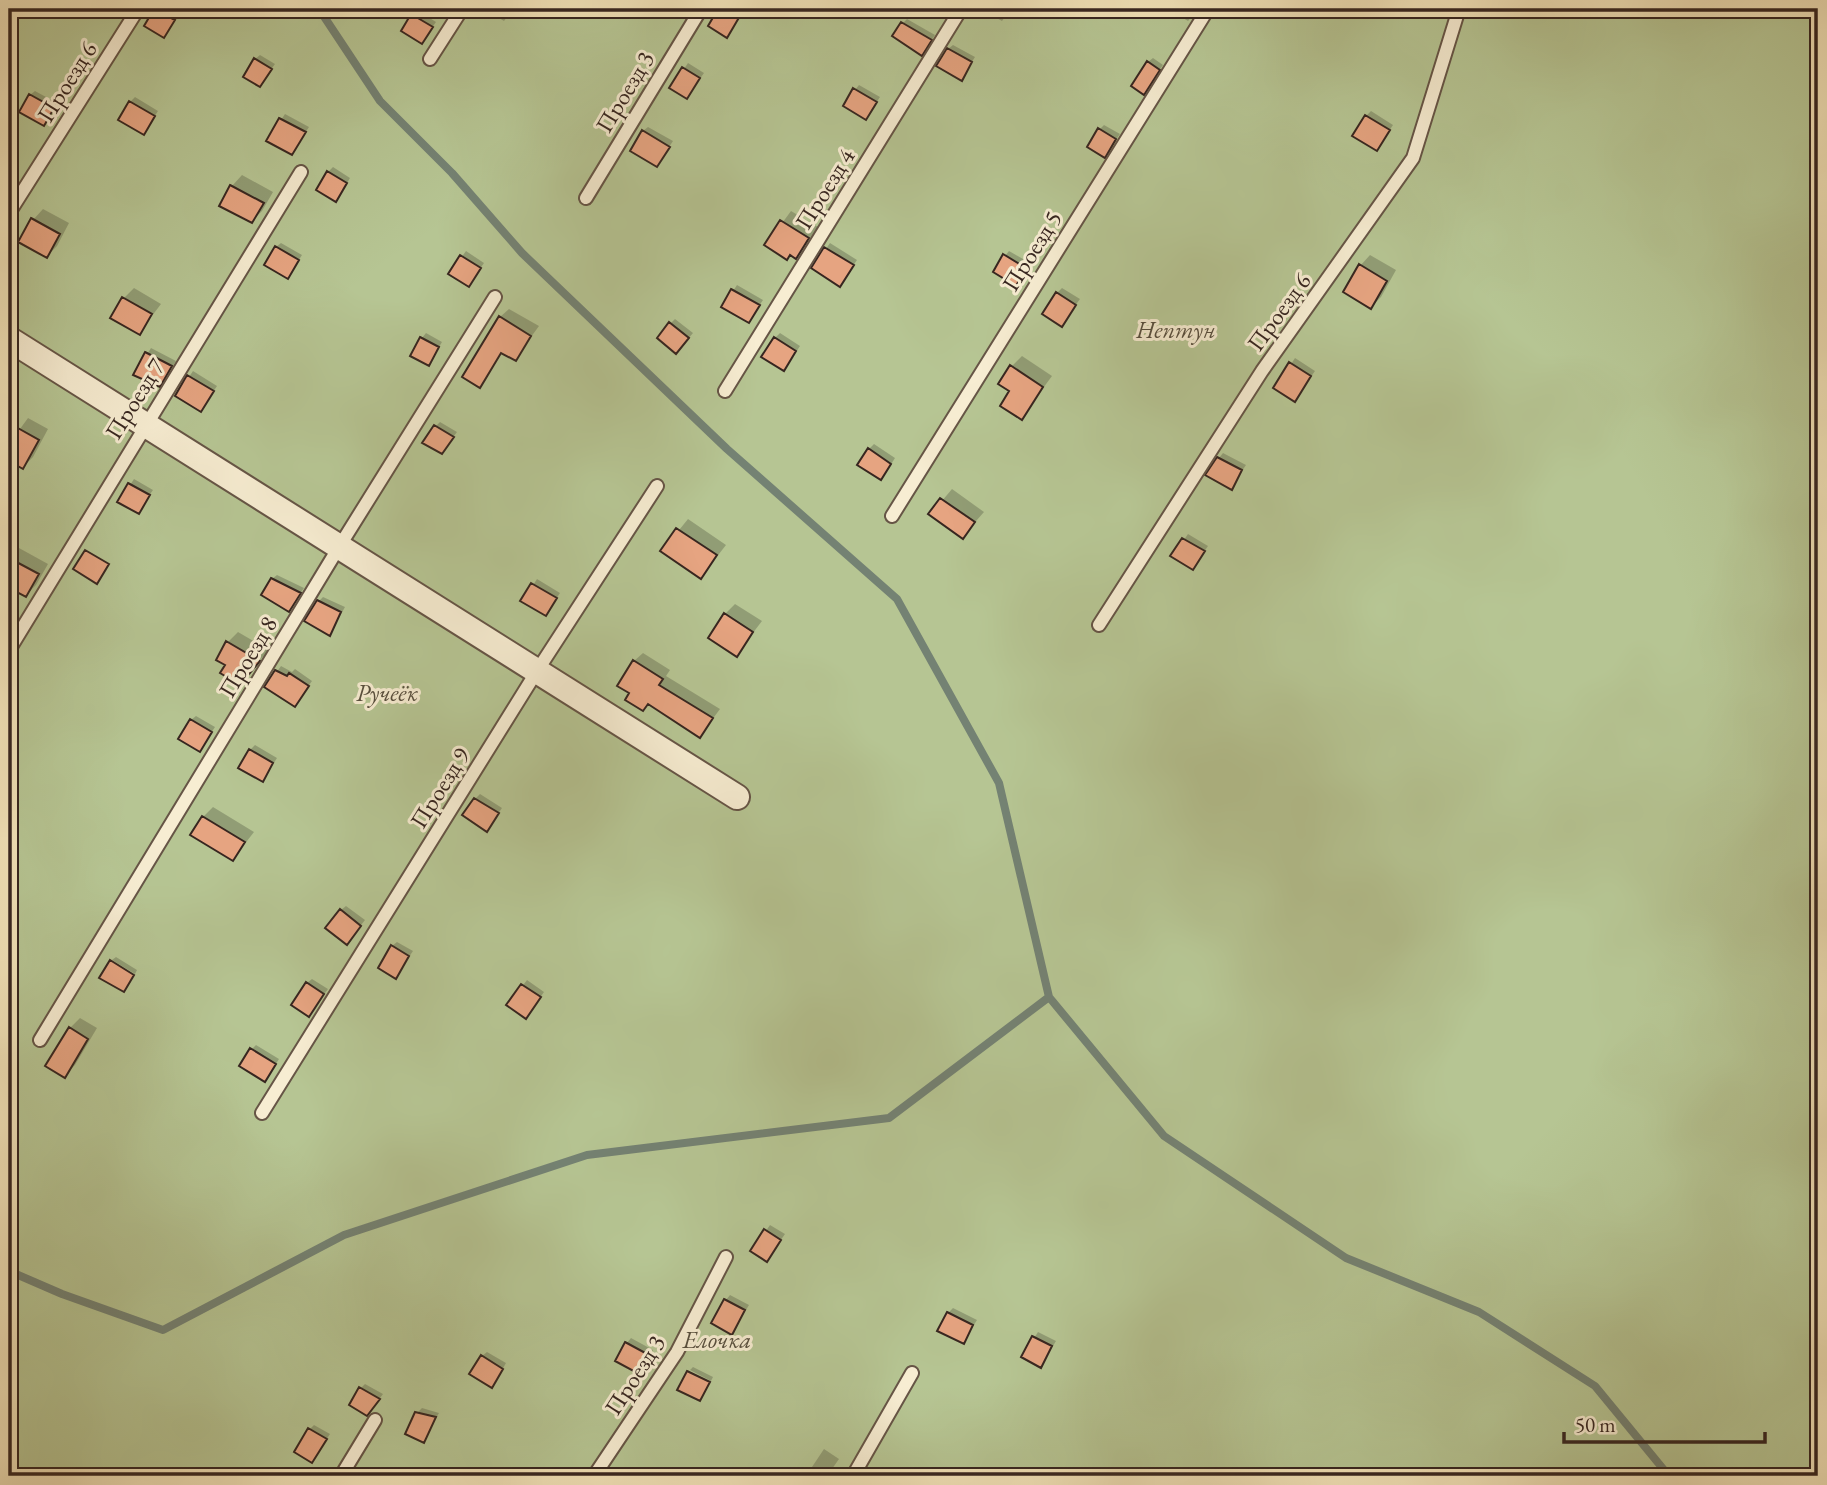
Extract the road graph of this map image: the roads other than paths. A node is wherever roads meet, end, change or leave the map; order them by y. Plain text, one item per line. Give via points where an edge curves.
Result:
1 (138, 9) edge
2 (462, 9) edge
3 (701, 9) edge
4 (961, 9) edge
5 (1209, 9) edge
6 (1459, 9) edge
7 (430, 59) dead end
8 (301, 172) dead end
9 (586, 198) dead end
10 (9, 214) edge
11 (495, 297) dead end
12 (9, 339) edge
13 (725, 391) dead end
14 (144, 424) junction
15 (657, 486) dead end
16 (892, 516) dead end
17 (339, 547) junction
18 (1099, 625) dead end
19 (9, 650) edge
20 (537, 671) junction
21 (737, 797) dead end
22 (40, 1040) dead end
23 (262, 1113) dead end
24 (726, 1257) dead end
25 (912, 1373) dead end
26 (376, 1420) dead end
27 (341, 1476) edge
28 (594, 1476) edge
29 (853, 1476) edge

1 - 10 lane, Проезд 6
2 - 7 lane
3 - 9 lane, Проезд 3
4 - 13 lane, Проезд 4
5 - 16 lane, Проезд 5
6 - 18 lane, Проезд 6 via 1413,158 1262,371
8 - 14 lane, Проезд 7
11 - 17 lane, Проезд 8
12 - 14 street
14 - 17 street
14 - 19 lane, Проезд 7
15 - 20 lane, Проезд 9
17 - 20 street
17 - 22 lane, Проезд 8
20 - 21 street
20 - 23 lane, Проезд 9
24 - 28 lane, Проезд 3 via 677,1352
25 - 29 lane
26 - 27 lane

